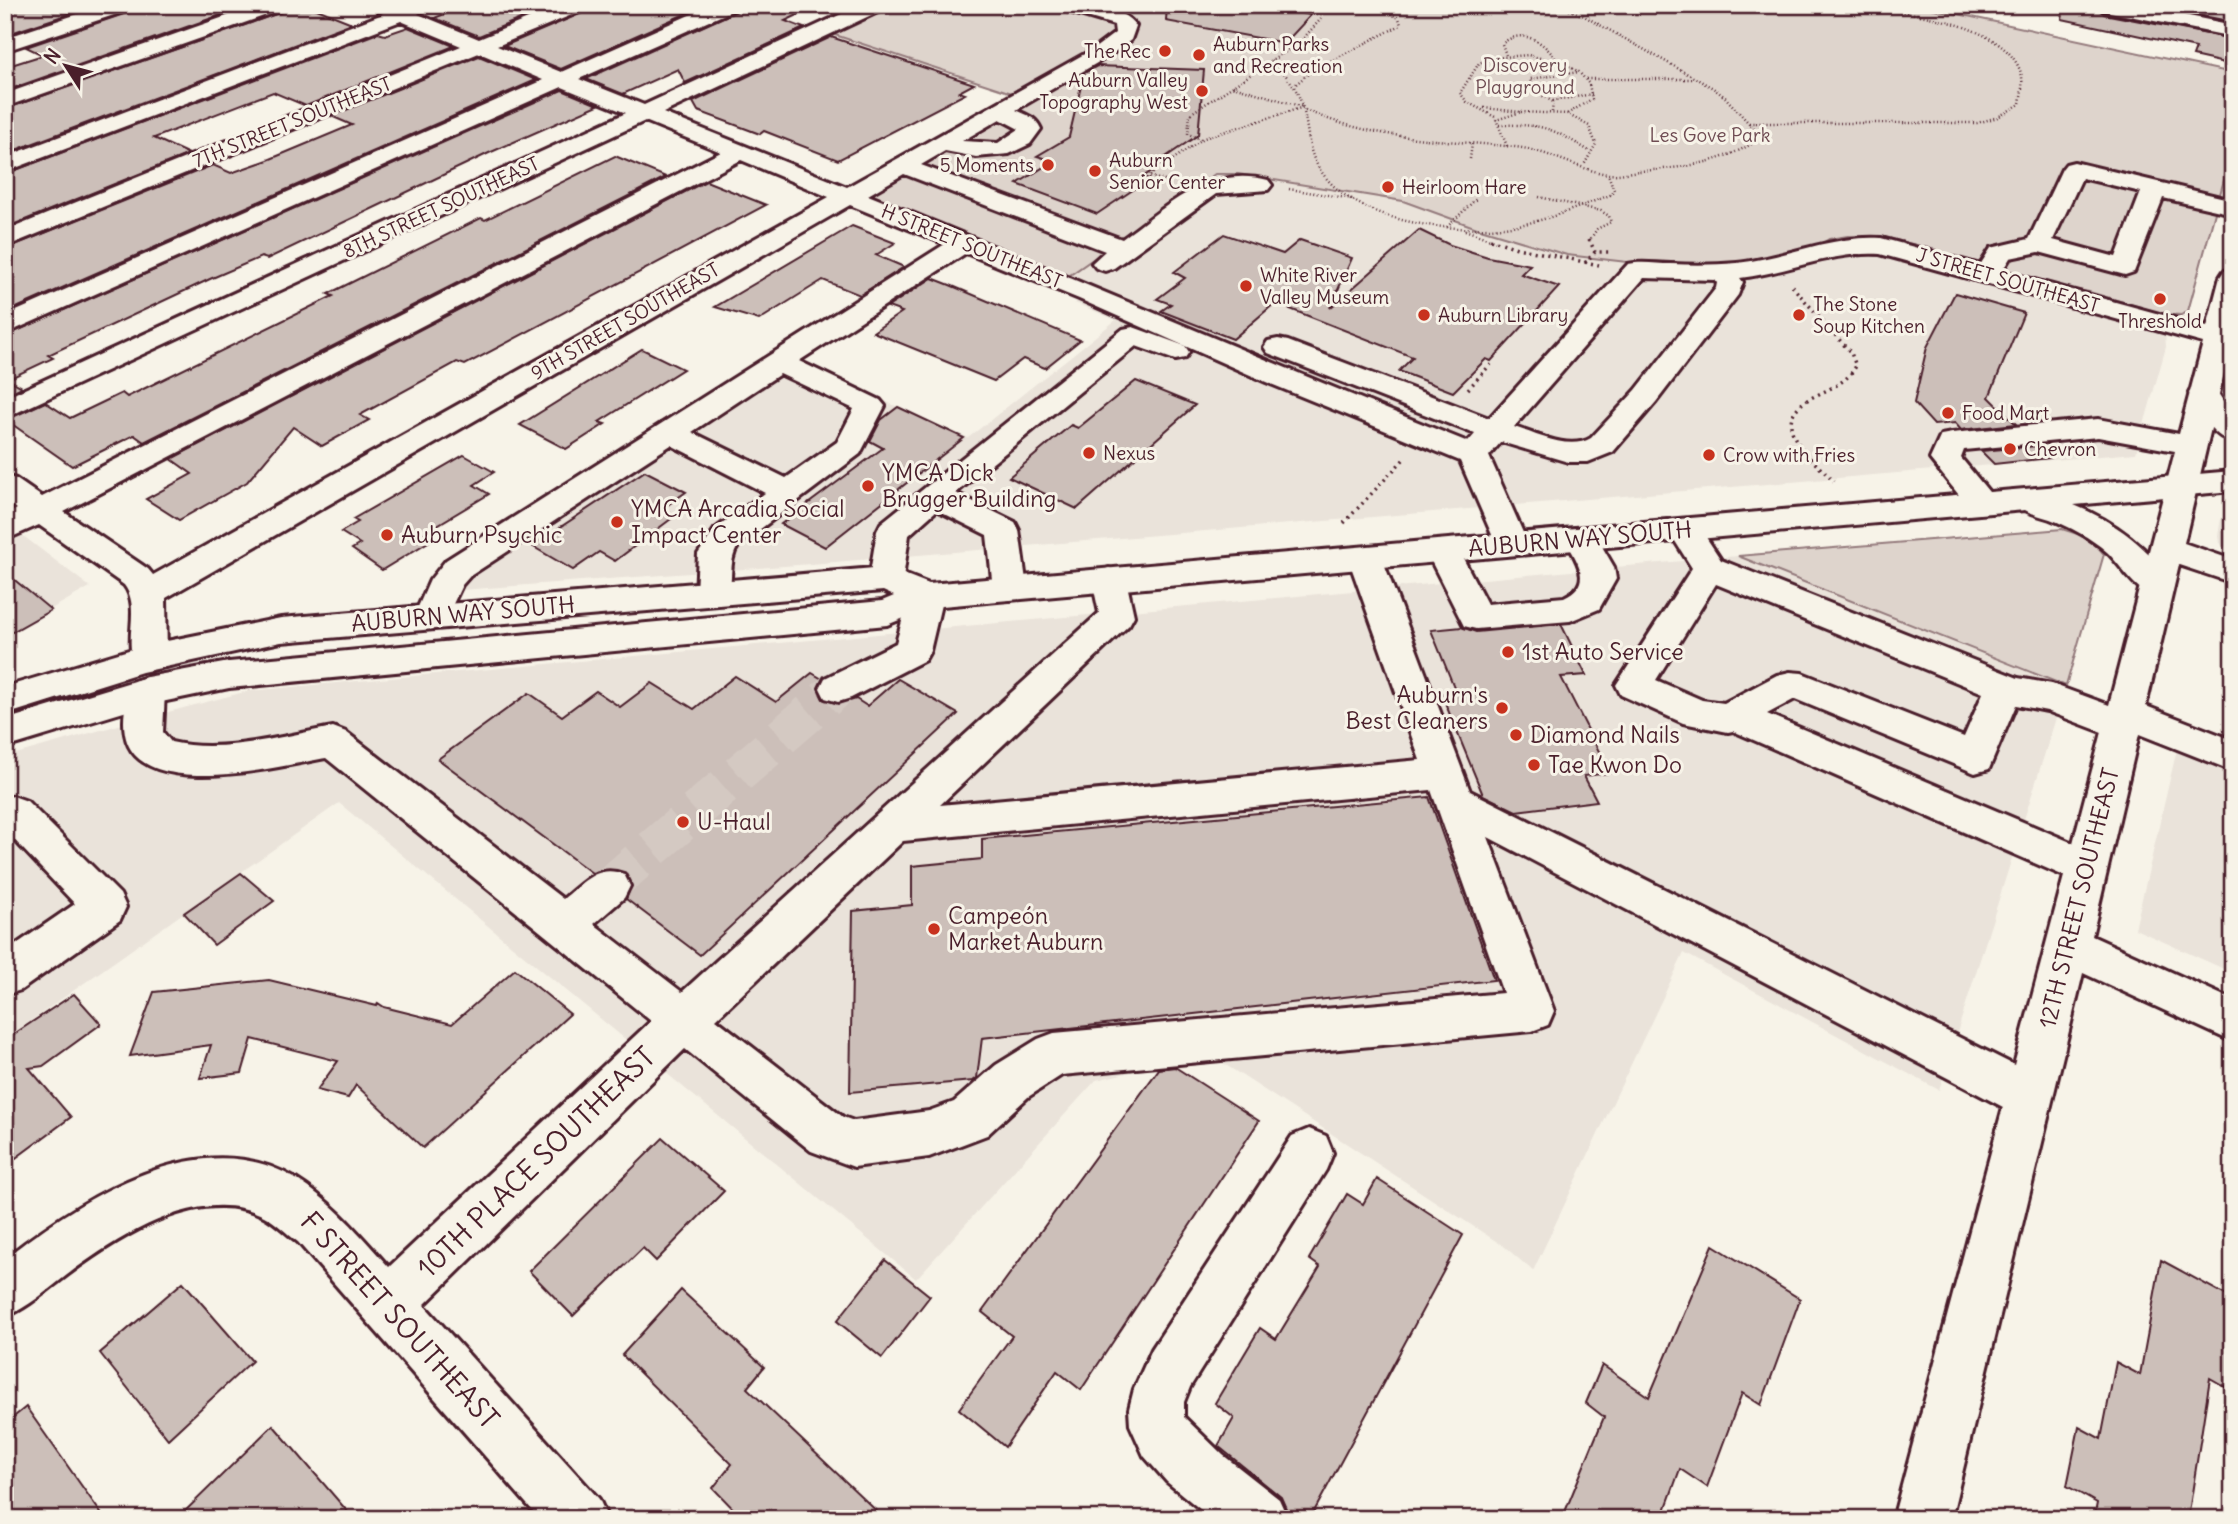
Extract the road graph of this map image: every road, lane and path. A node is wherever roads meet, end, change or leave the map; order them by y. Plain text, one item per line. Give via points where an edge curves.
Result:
1 (125, 5) edge
2 (276, 5) edge
3 (378, 5) edge
4 (424, 5) edge
5 (579, 5) edge
6 (729, 5) edge
7 (877, 5) edge
8 (1067, 5) edge
9 (1314, 5) edge
10 (1372, 5) edge
11 (1558, 5) edge
12 (1853, 5) edge
13 (2105, 5) edge
14 (400, 14) junction
15 (1305, 14) dead end
16 (1321, 19) dead end
17 (2233, 31) edge
18 (5, 45) edge
19 (478, 46) junction
20 (1506, 55) junction
21 (1271, 61) junction
22 (1557, 61) junction
23 (1579, 72) junction
24 (1586, 79) junction
25 (1697, 79) junction
26 (562, 80) junction
27 (1296, 84) junction
28 (1233, 86) junction
29 (1592, 94) junction
30 (5, 101) edge
31 (1552, 101) junction
32 (1478, 107) junction
33 (1305, 108) junction
34 (998, 110) junction
35 (1521, 111) junction
36 (1552, 112) junction
37 (644, 113) junction
38 (1567, 114) junction
39 (1496, 120) junction
40 (1749, 123) junction
41 (1499, 125) junction
42 (1202, 139) junction
43 (940, 142) junction
44 (1472, 144) junction
45 (1507, 146) junction
46 (740, 152) junction
47 (1591, 152) junction
48 (1470, 159) dead end
49 (5, 165) edge
50 (900, 165) junction
51 (1584, 165) junction
52 (1608, 174) junction
53 (1260, 185) dead end
54 (2155, 188) junction
55 (1309, 192) dead end
56 (1202, 193) junction
57 (846, 195) junction
58 (1539, 197) dead end
59 (1477, 198) dead end
60 (1353, 199) junction
61 (1580, 206) junction
62 (2233, 207) edge
63 (1447, 228) junction
64 (1461, 228) junction
65 (5, 240) edge
66 (964, 243) junction
67 (2039, 244) junction
68 (1124, 249) junction
69 (1595, 252) dead end
70 (1637, 270) junction
71 (1722, 272) junction
72 (1793, 272) junction
73 (1988, 274) junction
74 (1072, 287) junction
75 (2231, 290) edge
76 (5, 326) edge
77 (1278, 347) dead end
78 (2222, 348) edge
79 (778, 362) junction
80 (1491, 364) dead end
81 (1209, 366) dead end
82 (2204, 393) junction
83 (1463, 394) dead end
84 (5, 409) edge
85 (1495, 430) junction
86 (669, 432) junction
87 (2233, 433) edge
88 (2191, 446) junction
89 (1407, 455) dead end
90 (1474, 455) junction
91 (1834, 481) dead end
92 (2233, 481) edge
93 (5, 486) edge
94 (2181, 486) junction
95 (788, 492) junction
96 (934, 495) junction
97 (2025, 500) junction
98 (1982, 503) junction
99 (41, 510) junction
100 (5, 528) edge
101 (1684, 530) junction
102 (1581, 539) junction
103 (1355, 541) junction
104 (1512, 544) junction
105 (2165, 549) junction
106 (1443, 551) junction
107 (1709, 568) junction
108 (2233, 572) edge
109 (886, 579) junction
110 (1109, 580) junction
111 (2157, 586) junction
112 (1010, 588) junction
113 (149, 593) junction
114 (713, 593) junction
115 (926, 596) junction
116 (430, 616) junction
117 (148, 674) junction
118 (838, 688) tunnel mouth
119 (2013, 691) junction
120 (5, 701) edge
121 (1735, 716) junction
122 (2124, 719) junction
123 (5, 734) edge
124 (2233, 756) edge
125 (1450, 787) junction
126 (5, 814) edge
127 (891, 826) junction
128 (2087, 867) junction
129 (609, 886) tunnel mouth
130 (562, 925) junction
131 (2068, 945) junction
132 (5, 976) edge
133 (684, 1020) junction
134 (2233, 1022) edge
135 (2029, 1096) junction
136 (1309, 1153) dead end
137 (5, 1292) edge
138 (387, 1305) junction
139 (579, 1519) edge
140 (1259, 1519) edge
141 (1922, 1519) edge

1 - 18 street
2 - 30 street
3 - 14 street, H STREET SOUTHEAST
4 - 14 street
5 - 19 street, 7TH STREET SOUTHEAST
6 - 26 street
7 - 37 street, 8TH STREET SOUTHEAST
8 - 34 street, 9TH STREET SOUTHEAST via 1110,17 1126,26 1124,36
9 - 15 path
10 - 27 path via 1399,18 1401,25 1312,70
11 - 25 path
12 - 40 path via 1940,20 1988,36 2020,67 2025,86 2020,104 1998,117 1957,125
13 - 17 street
14 - 19 street, H STREET SOUTHEAST
14 - 49 street
16 - 21 path via 1299,43
19 - 26 street, H STREET SOUTHEAST
19 - 65 street, 7TH STREET SOUTHEAST
20 - 22 path
20 - 22 path via 1502,44 1506,40 1534,38 1548,44
20 - 32 path via 1473,67 1470,83 1460,93
21 - 27 path
21 - 28 path
22 - 23 path
23 - 24 path
23 - 31 path via 1530,79 1533,91
24 - 25 path
24 - 29 path
25 - 40 path via 1725,97
26 - 37 street, H STREET SOUTHEAST
26 - 76 street
27 - 33 path
28 - 33 path
28 - 42 path via 1190,114 1188,134
29 - 31 path
29 - 38 path via 1589,102
31 - 36 path
32 - 35 path
32 - 39 path
33 - 42 path
33 - 44 path via 1374,133
33 - 60 path via 1315,163
34 - 43 street, 9TH STREET SOUTHEAST
34 - 43 street via 1028,124 1027,134 990,151
35 - 36 path
35 - 39 path
36 - 38 path
37 - 46 street, H STREET SOUTHEAST
37 - 84 street, 8TH STREET SOUTHEAST
38 - 47 path via 1593,131 1596,144
39 - 41 path
40 - 52 path via 1755,130 1753,143 1735,154 1675,170
41 - 45 path
41 - 47 path via 1536,124
42 - 56 path via 1149,176
43 - 50 street, 9TH STREET SOUTHEAST
44 - 45 path
44 - 48 path
45 - 51 path
46 - 57 street, H STREET SOUTHEAST
46 - 99 street
47 - 51 path
50 - 57 street, 9TH STREET SOUTHEAST
50 - 68 street
51 - 52 path
52 - 61 path via 1614,190 1610,195
53 - 56 street via 1229,184
54 - 62 street
54 - 67 street via 2074,169
54 - 67 street via 2125,267
55 - 60 path
56 - 68 street
57 - 66 street, H STREET SOUTHEAST
57 - 113 street, 9TH STREET SOUTHEAST
58 - 61 path
59 - 63 path
60 - 63 path via 1389,215
61 - 64 path via 1524,224
61 - 69 path via 1612,219 1589,237
63 - 64 path
64 - 70 path via 1540,254
66 - 74 street, H STREET SOUTHEAST
66 - 79 street
67 - 73 street via 2000,253
68 - 74 street
70 - 71 street, J STREET SOUTHEAST
70 - 85 street
71 - 72 street, J STREET SOUTHEAST via 1772,266
71 - 85 street via 1730,282 1729,289 1646,396 1597,450 1568,453
72 - 73 street, J STREET SOUTHEAST via 1844,246 1870,244
72 - 91 path via 1856,366 1839,386 1811,396 1797,405 1790,417 1791,435
73 - 78 street, J STREET SOUTHEAST
74 - 90 street, H STREET SOUTHEAST
75 - 78 street, 12TH STREET SOUTHEAST
77 - 85 street
78 - 82 street, 12TH STREET SOUTHEAST
79 - 86 street
79 - 95 street via 870,406 849,447
80 - 83 path
81 - 96 street via 1133,335
82 - 87 street via 2217,417
82 - 88 street, 12TH STREET SOUTHEAST
85 - 90 street
86 - 95 street
86 - 116 street via 458,568
88 - 94 street, 12TH STREET SOUTHEAST
88 - 98 street via 2098,428 1952,442 1945,459
89 - 103 path
90 - 104 street
92 - 94 street, AUBURN WAY SOUTH
93 - 99 street
94 - 97 street, AUBURN WAY SOUTH
94 - 105 street, 12TH STREET SOUTHEAST
95 - 114 street via 727,537 715,554
96 - 109 street via 893,531
96 - 112 street via 1003,530
97 - 98 street, AUBURN WAY SOUTH
97 - 111 street via 2105,531
98 - 101 street, AUBURN WAY SOUTH
99 - 100 street
99 - 113 street via 136,577
101 - 102 street, AUBURN WAY SOUTH
101 - 107 street
102 - 104 street, AUBURN WAY SOUTH
102 - 106 street via 1597,566 1599,579 1587,601 1570,608 1503,615 1476,617
103 - 106 street, AUBURN WAY SOUTH
103 - 110 street, AUBURN WAY SOUTH
103 - 125 street
104 - 106 street, AUBURN WAY SOUTH
105 - 108 street
105 - 111 street, 12TH STREET SOUTHEAST
107 - 119 street
107 - 121 street via 1634,685 1696,713
109 - 114 street, AUBURN WAY SOUTH
109 - 115 street, AUBURN WAY SOUTH
110 - 112 street, AUBURN WAY SOUTH
110 - 127 street, 10TH PLACE SOUTHEAST via 1117,616
111 - 122 street, 12TH STREET SOUTHEAST
112 - 115 street, AUBURN WAY SOUTH
113 - 117 street
114 - 116 street, AUBURN WAY SOUTH
115 - 117 street, AUBURN WAY SOUTH via 887,613 265,671
115 - 118 street via 912,650
116 - 117 street, AUBURN WAY SOUTH via 281,630 197,644
117 - 120 street, AUBURN WAY SOUTH
117 - 123 street, AUBURN WAY SOUTH
117 - 130 street via 142,731 149,748 162,756 215,761 333,742
119 - 121 street via 1999,698 1975,758 1802,686 1790,685
119 - 122 street
121 - 128 street
122 - 124 street
122 - 128 street, 12TH STREET SOUTHEAST
125 - 127 street
125 - 133 street via 1532,1011 1054,1054 1012,1081 970,1119 929,1134 854,1144 828,1135
125 - 135 street
126 - 132 street via 13,812 105,907
127 - 133 street, 10TH PLACE SOUTHEAST
128 - 131 street, 12TH STREET SOUTHEAST
129 - 130 street
130 - 133 street
131 - 134 street
131 - 135 street, 12TH STREET SOUTHEAST
133 - 138 street, 10TH PLACE SOUTHEAST
135 - 141 street, 12TH STREET SOUTHEAST
136 - 140 street via 1171,1368 1157,1401 1158,1425 1168,1443
137 - 138 street, F STREET SOUTHEAST via 66,1243 114,1213 144,1199 209,1182 248,1184 287,1199 317,1224
138 - 139 street, F STREET SOUTHEAST

